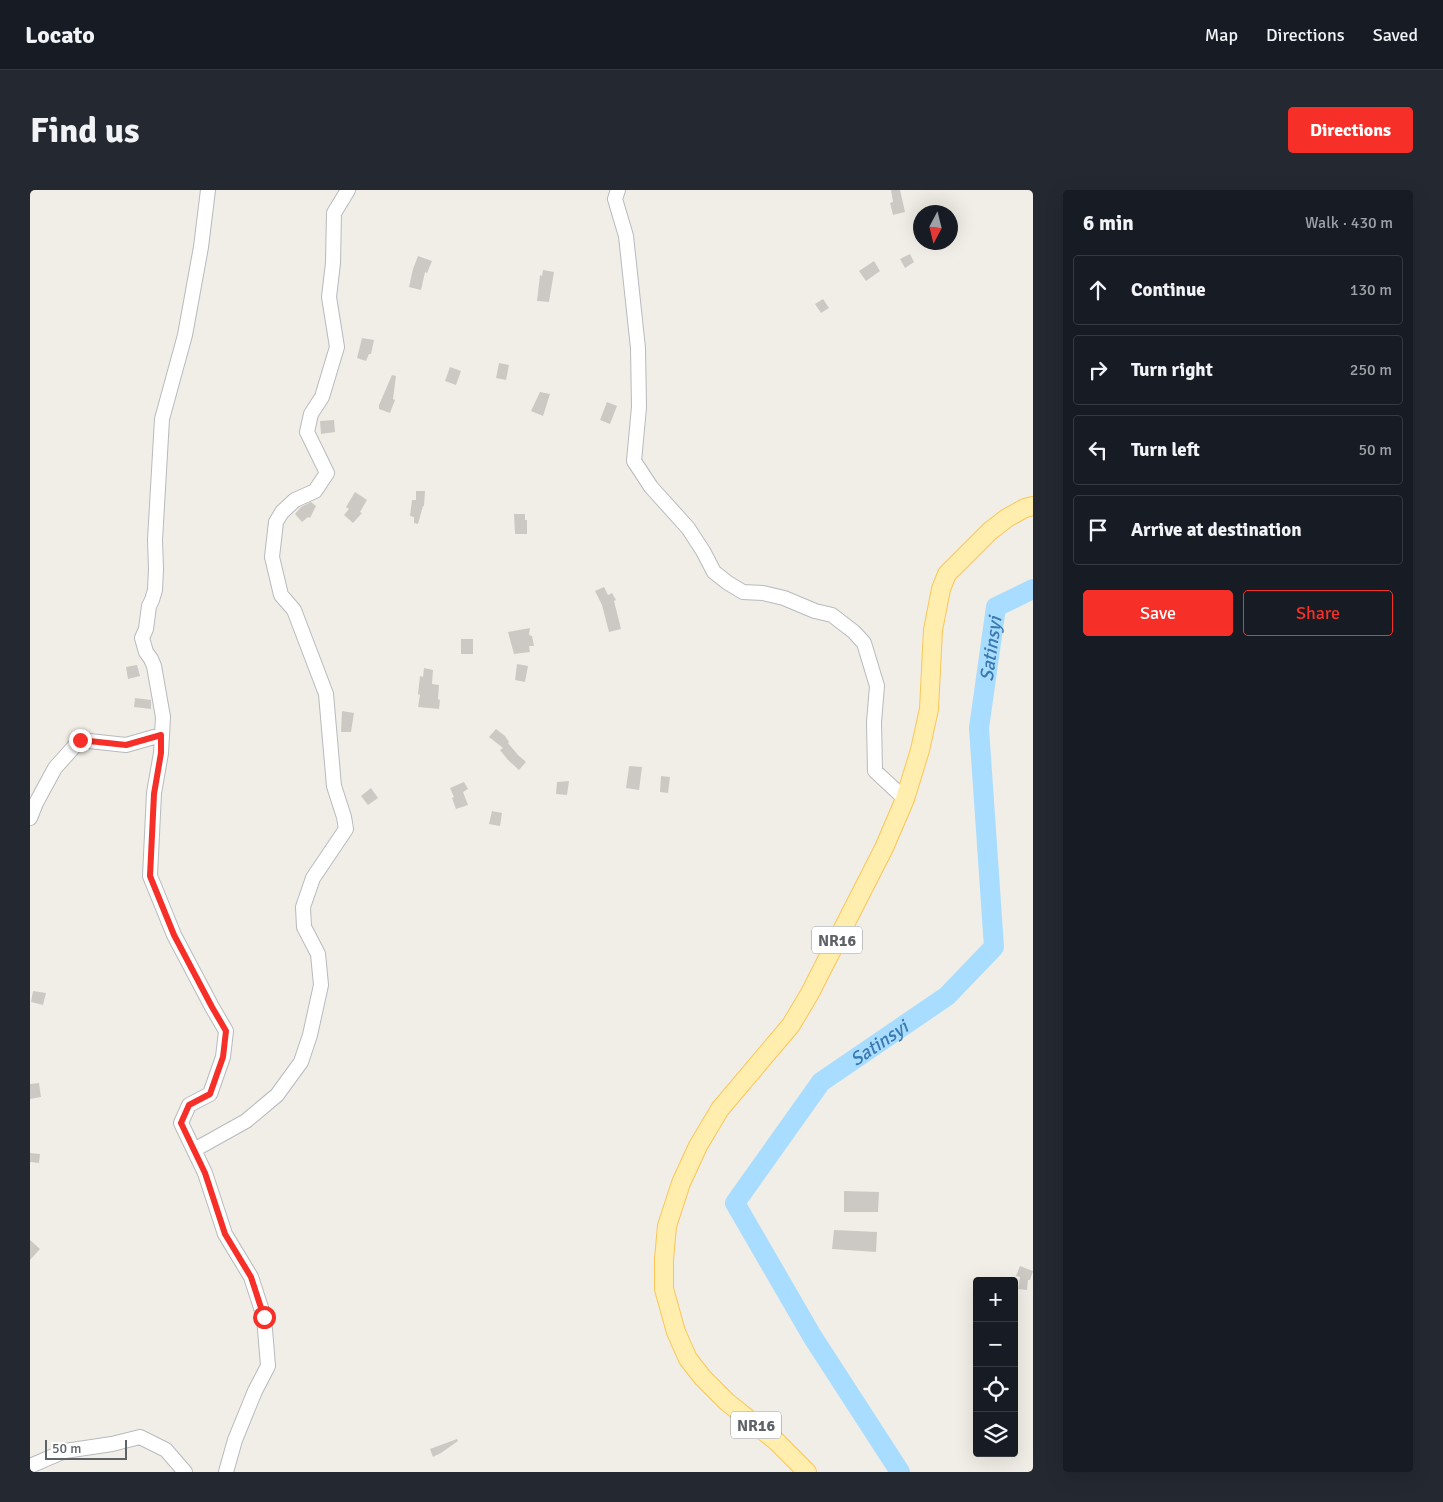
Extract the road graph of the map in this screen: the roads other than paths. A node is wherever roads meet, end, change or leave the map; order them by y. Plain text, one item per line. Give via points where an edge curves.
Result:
1 (208, 190) edge
2 (348, 190) edge
3 (618, 190) edge
4 (1033, 506) edge
5 (161, 735) junction
6 (905, 799) junction
7 (30, 818) edge
8 (194, 1150) junction
9 (30, 1466) edge
10 (185, 1472) edge
11 (226, 1472) edge
12 (807, 1472) edge

1 - 5 street via 185,335 162,419 154,540 155,590 142,638 154,666 162,717
2 - 8 street via 334,213 329,297 337,347 307,432 327,473 315,491 295,500 282,512 276,522 272,557 281,595 294,610 326,694 334,786 346,829 313,878 303,908 304,926 318,954 321,984 301,1062 277,1095 246,1122
3 - 6 street via 615,199 626,236 638,348 634,461 651,487 688,528 714,572 742,592 784,598 832,615 864,643 876,686 876,771
4 - 6 main road, NR16 via 1007,518 990,531 947,574 933,630 928,709
5 - 7 street via 126,745 80,740 55,768
5 - 8 street via 150,876 174,935 226,1031 223,1057 210,1094 189,1105 181,1123
6 - 12 main road, NR16 via 884,848 791,1025 720,1109 698,1146 667,1226 664,1289 676,1332 688,1359 727,1402 776,1441
8 - 11 street via 225,1234 251,1277 264,1317 268,1366 235,1440
9 - 10 street via 65,1451 140,1437 166,1450

